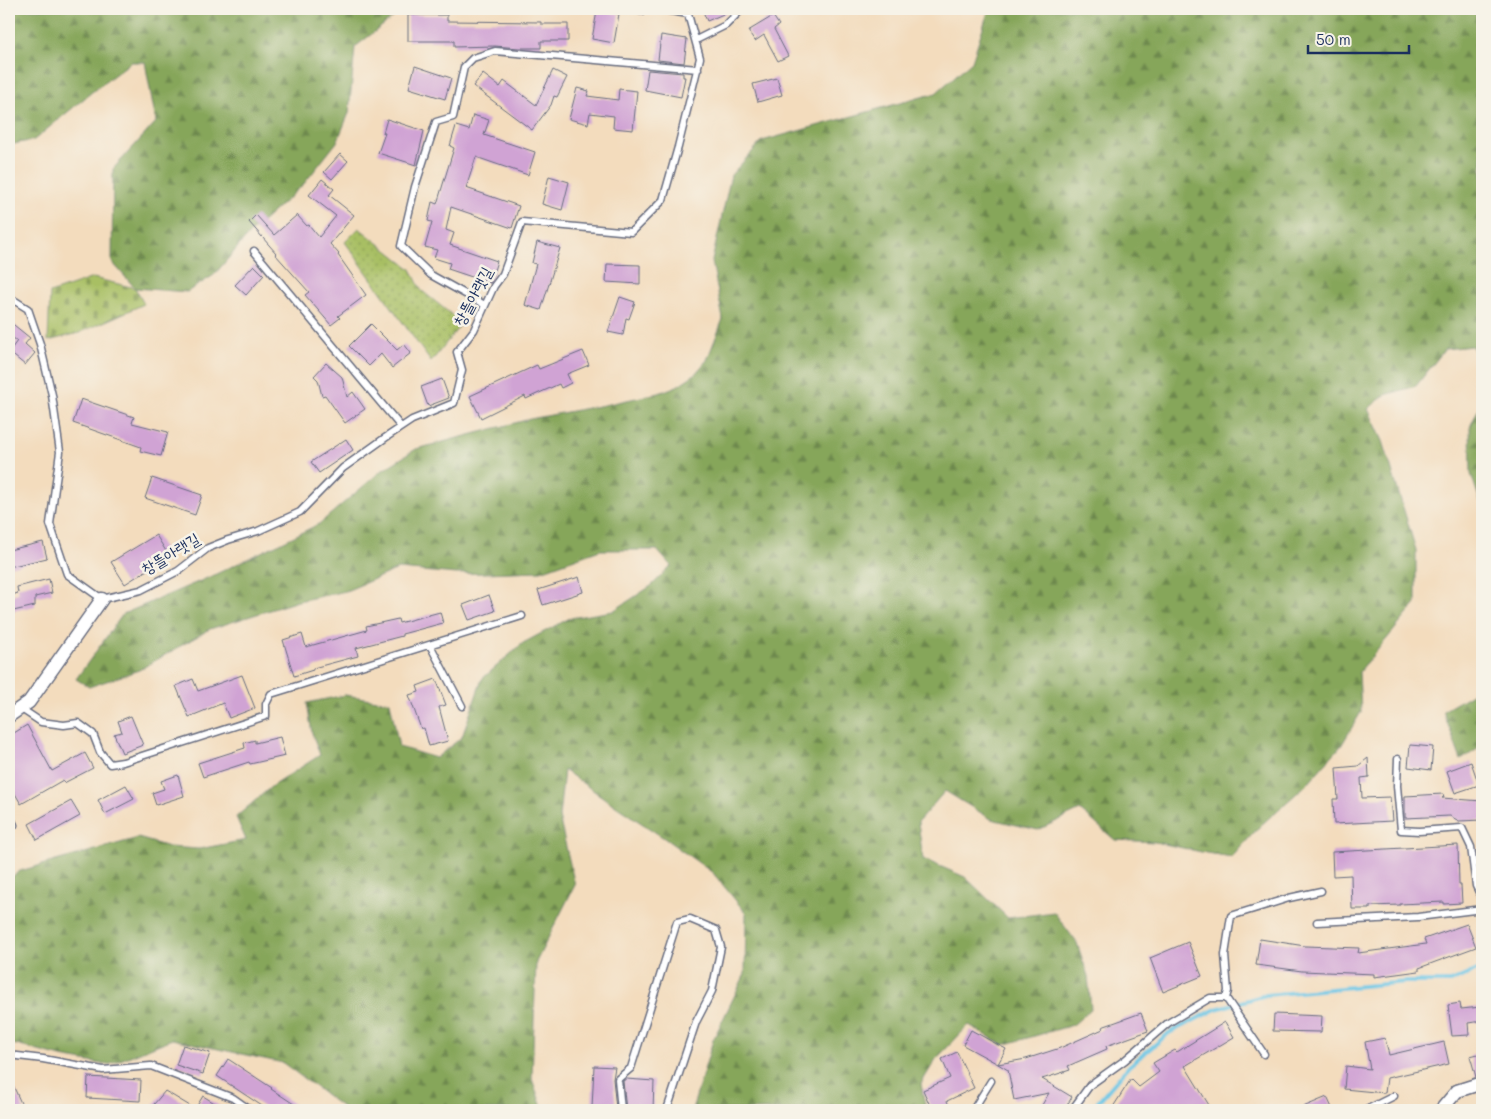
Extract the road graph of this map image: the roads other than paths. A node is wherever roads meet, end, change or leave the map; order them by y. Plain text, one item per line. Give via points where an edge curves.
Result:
1 (636, 9) edge
2 (742, 9) edge
3 (696, 40) junction
4 (698, 69) junction
5 (254, 251) dead end
6 (9, 297) edge
7 (485, 305) junction
8 (401, 427) junction
9 (102, 599) junction
10 (522, 616) dead end
11 (430, 645) junction
12 (462, 706) dead end
13 (20, 708) junction
14 (9, 716) edge
15 (1398, 759) dead end
16 (9, 815) edge
17 (14, 825) dead end
18 (1321, 891) dead end
19 (1482, 898) edge
20 (1482, 909) edge
21 (1317, 922) dead end
22 (1226, 998) junction
23 (1264, 1054) dead end
24 (9, 1056) edge
25 (991, 1081) dead end
26 (1482, 1083) edge
27 (1394, 1096) dead end
28 (250, 1110) edge
29 (621, 1110) edge
30 (667, 1110) edge
31 (973, 1110) edge
32 (1072, 1110) edge
33 (1366, 1110) edge
34 (1441, 1110) edge

1 - 3 lane, 창뜰아랫길 via 688,14
2 - 3 lane via 726,25
3 - 4 lane, 창뜰아랫길 via 700,58
4 - 7 lane, 창뜰아랫길 via 663,200 630,232 522,222 503,274
4 - 7 lane via 495,51 473,58 464,66 453,118 436,122 415,187 402,246 431,275
5 - 8 lane
6 - 9 lane via 28,309 52,395 60,452 50,524 67,574
7 - 8 lane, 창뜰아랫길 via 474,330 457,352 462,370 454,403
8 - 9 lane, 창뜰아랫길 via 343,468 300,512 208,548 178,571 141,590
9 - 13 street via 29,702
10 - 11 lane
11 - 12 lane
11 - 13 lane via 271,694 266,704 266,716 110,764 100,752 93,734 78,723 41,722
13 - 14 street
15 - 19 lane via 1401,830 1462,828 1471,847 1476,886
16 - 17 lane
18 - 22 lane via 1231,916 1225,955
20 - 21 lane
22 - 23 lane
22 - 32 lane via 1210,998 1168,1023 1090,1085
24 - 28 lane via 103,1070 151,1066 233,1098
25 - 31 lane
26 - 34 street via 1457,1091
27 - 33 lane
29 - 30 lane via 618,1079 631,1068 677,922 690,919 716,930 721,947 712,991 696,1022

